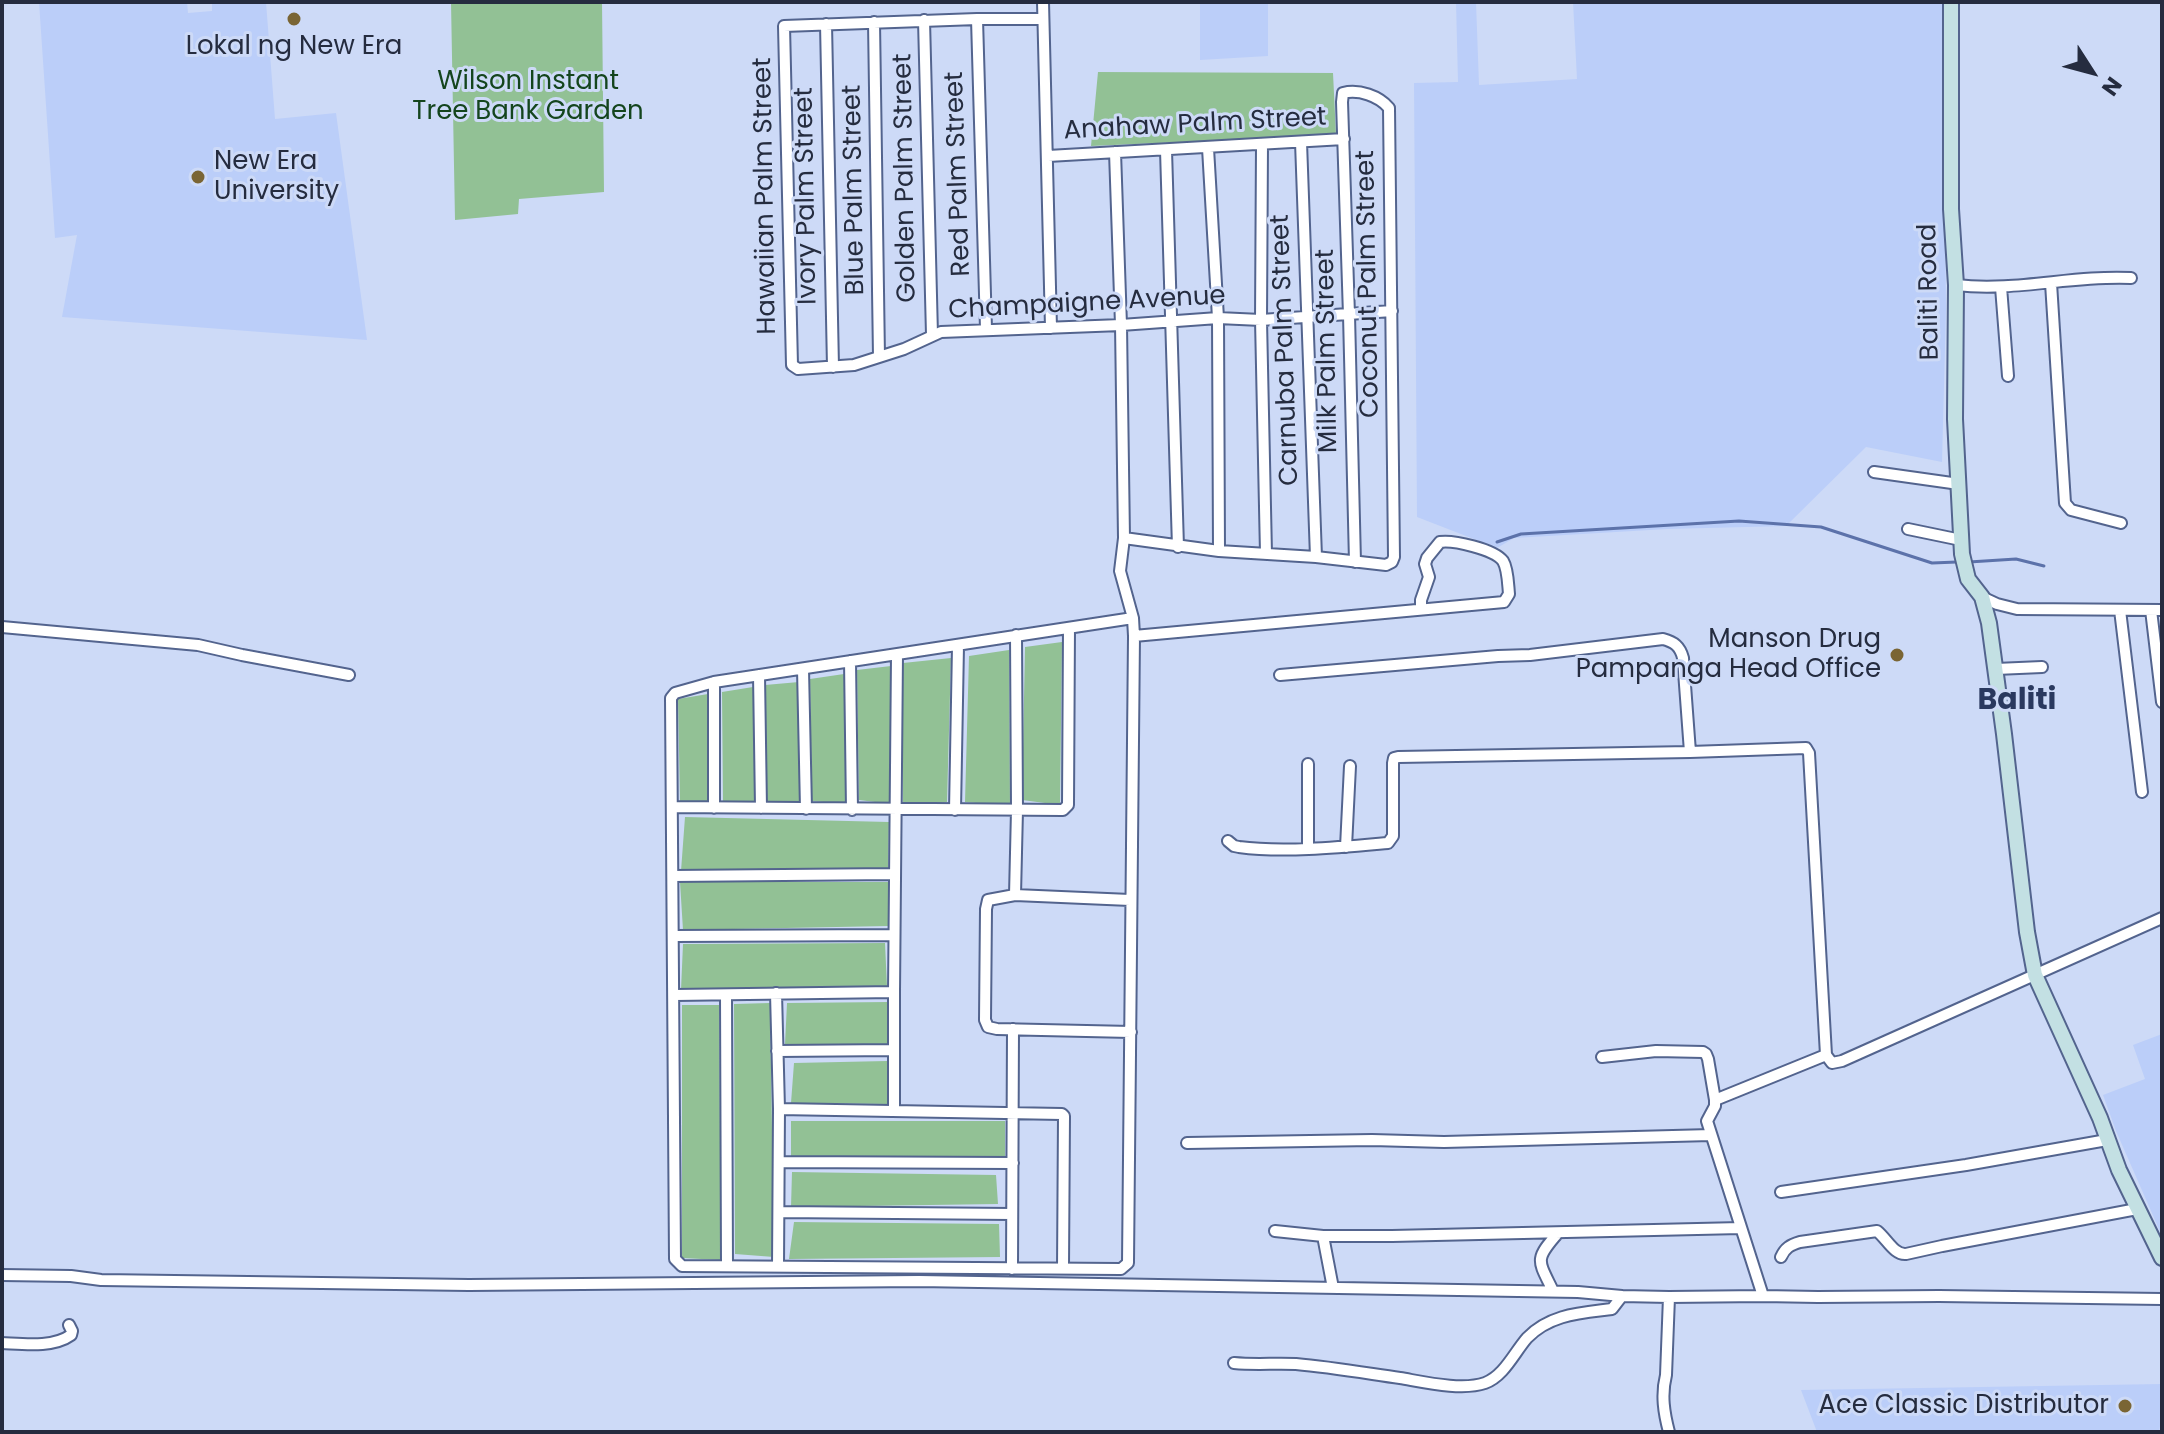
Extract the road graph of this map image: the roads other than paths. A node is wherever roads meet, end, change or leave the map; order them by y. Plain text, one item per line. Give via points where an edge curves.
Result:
1 (1043, 2) edge
2 (1951, 2) edge
3 (977, 19) junction
4 (1043, 19) junction
5 (924, 20) junction
6 (874, 22) junction
7 (826, 24) junction
8 (1344, 139) junction
9 (1301, 142) junction
10 (1262, 145) junction
11 (1208, 148) junction
12 (1166, 150) junction
13 (1115, 152) junction
14 (1048, 156) junction
15 (2131, 278) dead end
16 (2051, 283) junction
17 (1956, 285) junction
18 (2001, 287) junction
19 (1392, 311) junction
20 (1349, 315) junction
21 (1307, 317) junction
22 (1218, 318) junction
23 (1261, 320) junction
24 (1172, 322) junction
25 (1121, 325) junction
26 (1051, 328) junction
27 (986, 329) junction
28 (932, 335) junction
29 (879, 357) junction
30 (792, 365) joint
31 (833, 367) junction
32 (2008, 376) dead end
33 (1874, 472) dead end
34 (1959, 484) junction
35 (2121, 523) dead end
36 (1908, 529) dead end
37 (1124, 538) junction
38 (1178, 547) junction
39 (1961, 547) junction
40 (1219, 551) junction
41 (1266, 554) junction
42 (1316, 557) junction
43 (1355, 562) junction
44 (1982, 597) junction
45 (1421, 609) junction
46 (2120, 610) junction
47 (2157, 610) edge
48 (1133, 618) junction
49 (2, 627) edge
50 (1069, 628) junction
51 (1016, 635) junction
52 (1134, 636) junction
53 (958, 646) junction
54 (897, 655) junction
55 (850, 661) junction
56 (2042, 667) dead end
57 (803, 669) junction
58 (1996, 669) junction
59 (349, 675) dead end
60 (759, 675) junction
61 (1280, 675) dead end
62 (714, 682) junction
63 (2162, 702) edge
64 (1690, 752) junction
65 (1308, 764) dead end
66 (1350, 766) dead end
67 (2142, 792) dead end
68 (672, 807) junction
69 (714, 808) junction
70 (761, 808) junction
71 (806, 809) junction
72 (852, 810) junction
73 (895, 810) junction
74 (955, 810) junction
75 (1017, 810) junction
76 (1228, 841) dead end
77 (1346, 847) junction
78 (1308, 848) junction
79 (894, 874) junction
80 (673, 876) junction
81 (1015, 895) junction
82 (1130, 900) junction
83 (2162, 918) edge
84 (894, 935) junction
85 (674, 936) junction
86 (2035, 975) junction
87 (894, 992) junction
88 (776, 993) junction
89 (675, 995) junction
90 (726, 995) junction
91 (1013, 1029) junction
92 (1131, 1032) junction
93 (894, 1050) junction
94 (777, 1051) junction
95 (1826, 1055) junction
96 (1602, 1057) dead end
97 (1715, 1100) junction
98 (779, 1109) junction
99 (894, 1111) junction
100 (1014, 1112) junction
101 (1711, 1135) junction
102 (2107, 1140) junction
103 (1187, 1143) dead end
104 (779, 1162) junction
105 (1013, 1163) junction
106 (1781, 1192) dead end
107 (2137, 1209) junction
108 (779, 1212) junction
109 (1012, 1214) junction
110 (1741, 1228) junction
111 (1275, 1231) dead end
112 (1558, 1233) junction
113 (1323, 1236) junction
114 (1781, 1257) dead end
115 (2162, 1258) edge
116 (727, 1266) junction
117 (778, 1266) junction
118 (1063, 1268) junction
119 (1012, 1269) junction
120 (2, 1275) edge
121 (1333, 1288) junction
122 (1553, 1291) junction
123 (1622, 1296) junction
124 (1763, 1296) junction
125 (1669, 1297) junction
126 (2162, 1299) edge
127 (69, 1325) dead end
128 (2, 1343) edge
129 (1234, 1363) dead end
130 (1669, 1432) edge

1 - 4 street
2 - 17 main road, Baliti Road
3 - 4 street
3 - 5 street
3 - 27 street, Red Palm Street
4 - 14 street
5 - 6 street
5 - 28 street, Golden Palm Street
6 - 7 street
6 - 29 street, Blue Palm Street
7 - 30 street, Hawaiian Palm Street via 784,26
7 - 31 street, Ivory Palm Street
8 - 9 street, Anahaw Palm Street
8 - 19 street, Coconut Palm Street via 1343,93 1382,100 1389,108
8 - 20 street, Milk Palm Street
9 - 10 street, Anahaw Palm Street
9 - 21 street, Carnuba Palm Street
10 - 11 street, Anahaw Palm Street
10 - 23 street
11 - 12 street, Anahaw Palm Street
11 - 22 street
12 - 13 street, Anahaw Palm Street
12 - 24 street
13 - 14 street, Anahaw Palm Street
13 - 25 street
14 - 26 street
15 - 16 street
16 - 18 street
16 - 35 street via 2065,503 2071,510
17 - 18 street
17 - 34 main road, Baliti Road
18 - 32 street
19 - 20 street, Champaigne Avenue
19 - 43 street, Coconut Palm Street via 1394,557 1386,565
20 - 21 street, Champaigne Avenue
20 - 43 street, Milk Palm Street
21 - 23 street, Champaigne Avenue
21 - 42 street, Carnuba Palm Street
22 - 23 street, Champaigne Avenue
22 - 24 street, Champaigne Avenue
22 - 40 street
23 - 41 street
24 - 25 street, Champaigne Avenue
24 - 38 street
25 - 26 street, Champaigne Avenue
25 - 37 street
26 - 27 street, Champaigne Avenue
27 - 28 street, Champaigne Avenue
28 - 29 street, Champaigne Avenue
29 - 31 street, Champaigne Avenue
30 - 31 street, Champaigne Avenue
33 - 34 street
34 - 39 main road, Baliti Road
36 - 39 street
37 - 38 street
37 - 48 street via 1120,571
38 - 40 street
39 - 44 main road, Baliti Road via 1967,575
40 - 41 street
41 - 42 street
42 - 43 street
44 - 46 street via 2017,609
44 - 58 main road
45 - 45 street via 1504,602 1509,594 1504,563 1479,548 1440,542 1425,564 1429,577
45 - 52 street
46 - 47 street
46 - 67 street
47 - 63 street
48 - 50 street
48 - 52 street
49 - 59 street via 198,645
50 - 51 street
50 - 75 street via 1068,805 1063,810
51 - 53 street
51 - 75 street
52 - 82 street
53 - 54 street
53 - 74 street
54 - 55 street
54 - 73 street
55 - 57 street
55 - 72 street
56 - 58 street
57 - 60 street
57 - 71 street
58 - 86 main road
60 - 62 street
60 - 70 street
61 - 64 street via 1663,639 1677,645 1683,658
62 - 68 street via 678,691 671,698
62 - 69 street
64 - 77 street via 1394,758 1392,839
64 - 95 street via 1809,751
65 - 78 street
66 - 77 street
68 - 69 street
68 - 80 street
69 - 70 street
70 - 71 street
71 - 72 street
72 - 73 street
73 - 74 street
73 - 79 street
74 - 75 street
75 - 81 street
76 - 78 street via 1245,848
77 - 78 street
79 - 80 street
79 - 84 street
80 - 85 street
81 - 82 street
81 - 91 street via 988,900 986,909 985,1020 988,1027
82 - 92 street
83 - 86 street
84 - 85 street
84 - 87 street
85 - 89 street
86 - 95 street via 1842,1061 1832,1063
86 - 102 main road
87 - 88 street
87 - 93 street
88 - 90 street
88 - 94 street
89 - 90 street
89 - 116 street via 675,1259 682,1266
90 - 116 street
91 - 92 street
91 - 100 street
92 - 118 street via 1128,1263 1121,1269
93 - 94 street
93 - 99 street
94 - 98 street
95 - 97 street
96 - 97 street via 1699,1051 1708,1059
97 - 101 street via 1707,1121
98 - 99 street
98 - 104 street
99 - 100 street
100 - 105 street
100 - 118 street via 1064,1116
101 - 103 street
101 - 110 street
102 - 106 street
102 - 107 main road
104 - 105 street
104 - 108 street
105 - 109 street
107 - 114 street via 1906,1254 1877,1231 1800,1242
107 - 115 main road
108 - 109 street
108 - 117 street
109 - 119 street
110 - 112 street
110 - 124 street
111 - 113 street
112 - 113 street
112 - 122 street via 1540,1257
113 - 121 street
116 - 117 street
117 - 119 street
118 - 119 street
120 - 121 street via 469,1285 919,1281
121 - 122 street
122 - 123 street
123 - 125 street
123 - 129 street via 1612,1309 1570,1313 1537,1329 1498,1375 1479,1384 1439,1384 1296,1364
124 - 125 street
124 - 126 street
125 - 130 street via 1663,1406
127 - 128 street via 71,1335 60,1341

